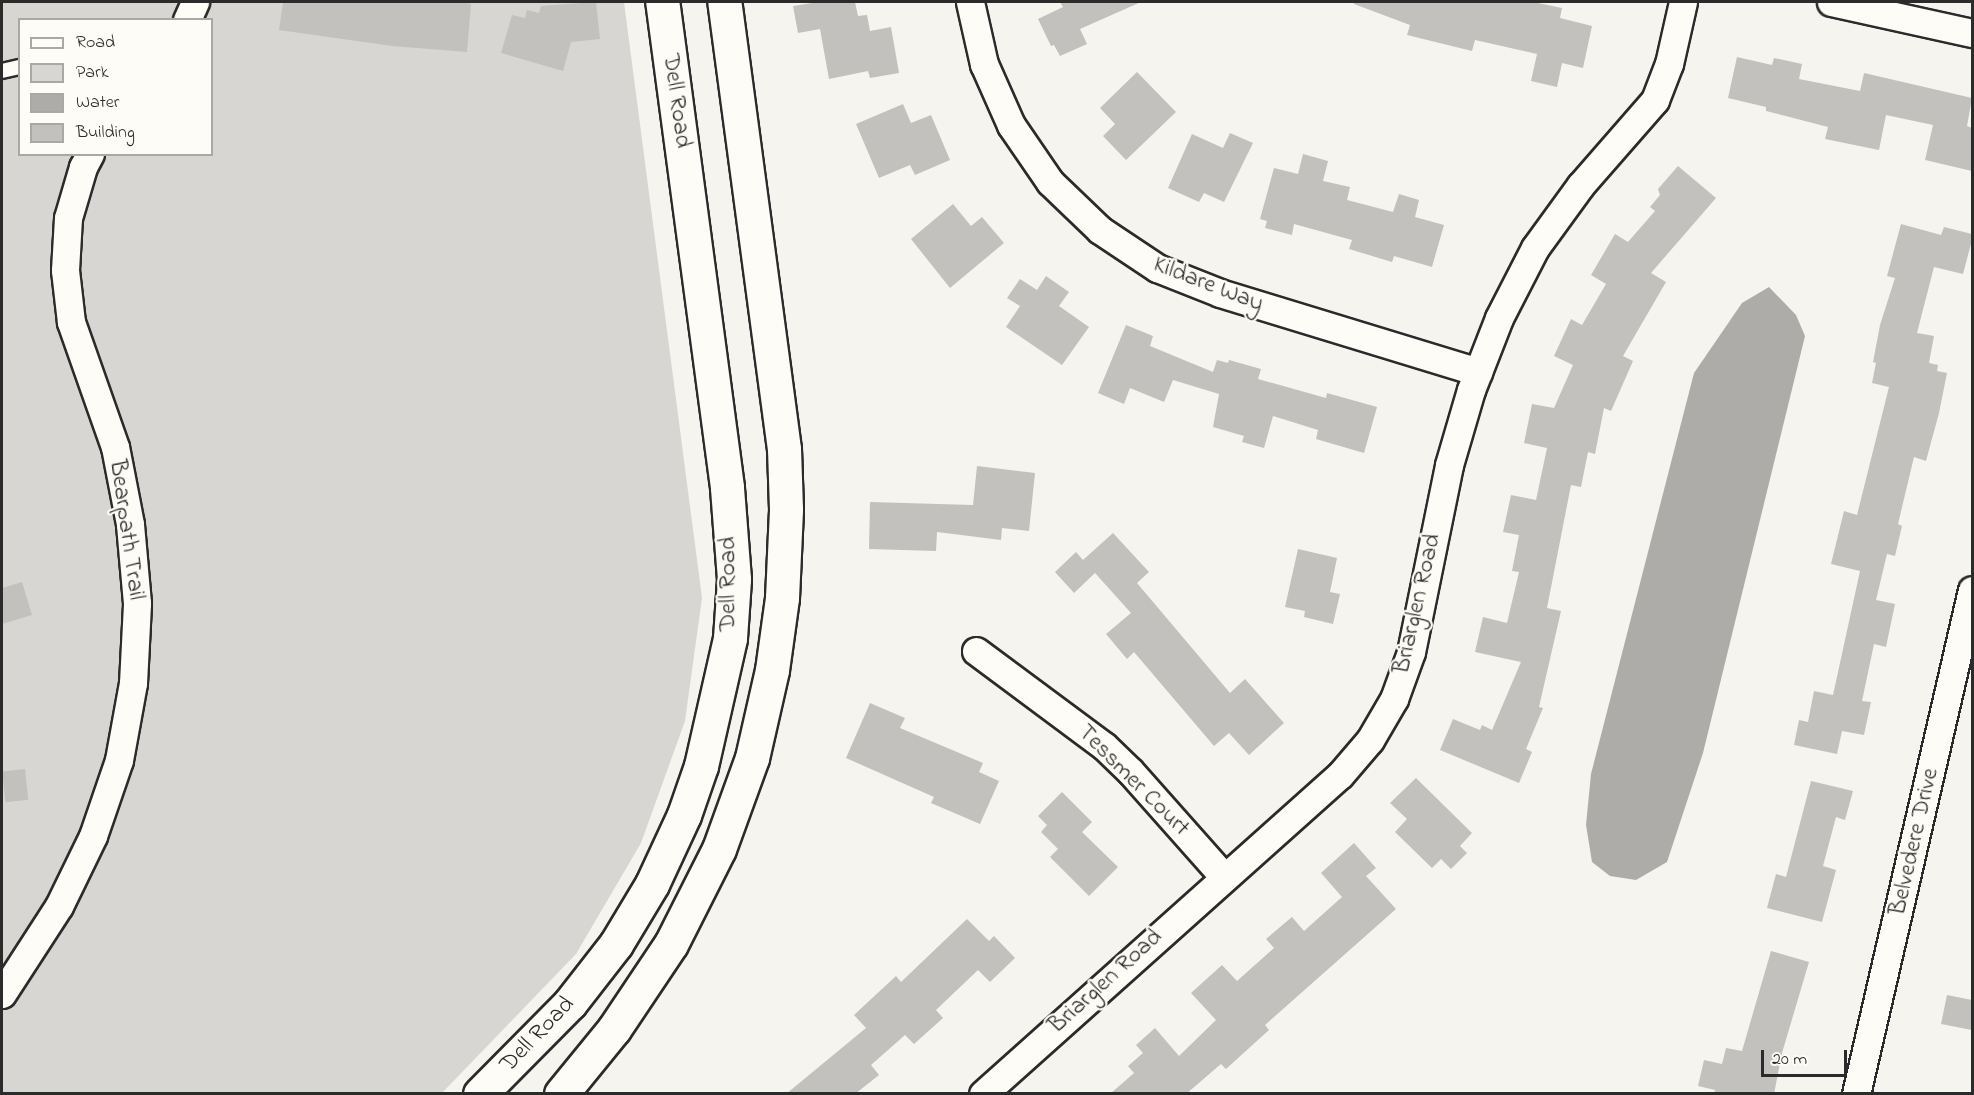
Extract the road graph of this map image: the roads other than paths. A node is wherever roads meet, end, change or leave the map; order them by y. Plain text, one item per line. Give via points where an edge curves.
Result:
1 (195, 2) edge
2 (662, 2) edge
3 (724, 2) edge
4 (970, 2) edge
5 (1683, 2) edge
6 (1831, 2) edge
7 (188, 18) edge
8 (1972, 33) edge
9 (18, 67) edge
10 (2, 70) edge
11 (89, 156) edge
12 (1478, 372) junction
13 (1972, 590) edge
14 (976, 651) dead end
15 (1224, 877) junction
16 (2, 994) edge
17 (480, 1094) edge
18 (561, 1094) edge
19 (983, 1094) edge
20 (1856, 1094) edge

1 - 7 street
2 - 17 main road, Dell Road via 727,487 734,579 730,638 701,766 684,815 652,884 616,945 570,1003
3 - 18 main road, Dell Road via 784,449 782,598 772,670 752,758 719,849 671,945 614,1029
4 - 12 street, Kildare Way via 984,64 1011,125 1050,182 1100,230 1157,268 1220,294
5 - 12 street, Briarglen Road via 1669,64 1655,100 1580,186 1535,248 1499,318
6 - 8 street
9 - 10 lane
11 - 16 street, Bearpath Trail via 68,218 65,270 71,322 115,447 130,524 137,603 133,682 119,760 93,836 59,906
12 - 15 street, Briarglen Road via 1449,465 1411,652 1394,699 1370,740 1340,775
13 - 20 street, Belvedere Drive
14 - 15 street, Tessmer Court via 1104,746
15 - 19 street, Briarglen Road

